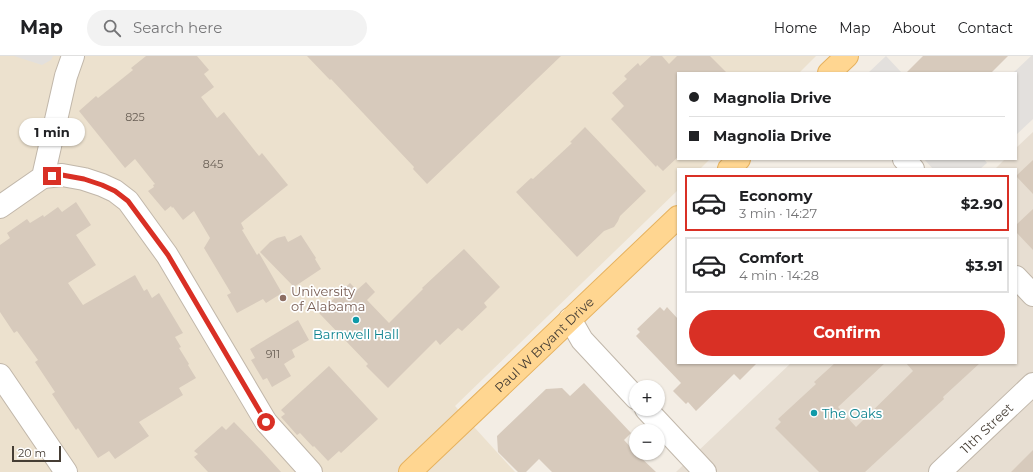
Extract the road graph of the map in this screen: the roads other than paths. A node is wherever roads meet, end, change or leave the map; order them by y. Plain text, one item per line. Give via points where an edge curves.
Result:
1 (73, 56) edge
2 (847, 56) edge
3 (830, 72) edge
4 (738, 160) edge
5 (905, 160) edge
6 (730, 168) edge
7 (912, 168) edge
8 (43, 177) junction
9 (0, 207) edge
10 (677, 218) edge
11 (1017, 278) edge
12 (1033, 295) edge
13 (570, 319) junction
14 (0, 374) edge
15 (1033, 384) edge
16 (629, 390) edge
17 (653, 416) edge
18 (66, 472) edge
19 (311, 472) edge
20 (410, 472) edge
21 (705, 472) edge
22 (940, 472) edge

1 - 8 street
2 - 3 main road
4 - 6 main road
5 - 7 street
8 - 9 street
8 - 19 street via 62,175 84,179 115,191 128,201 168,255 266,422
10 - 13 main road, Paul W Bryant Drive
11 - 12 street
13 - 16 street via 582,340
13 - 20 main road, Paul W Bryant Drive
14 - 18 street
15 - 22 street, 11th Street
17 - 21 street

